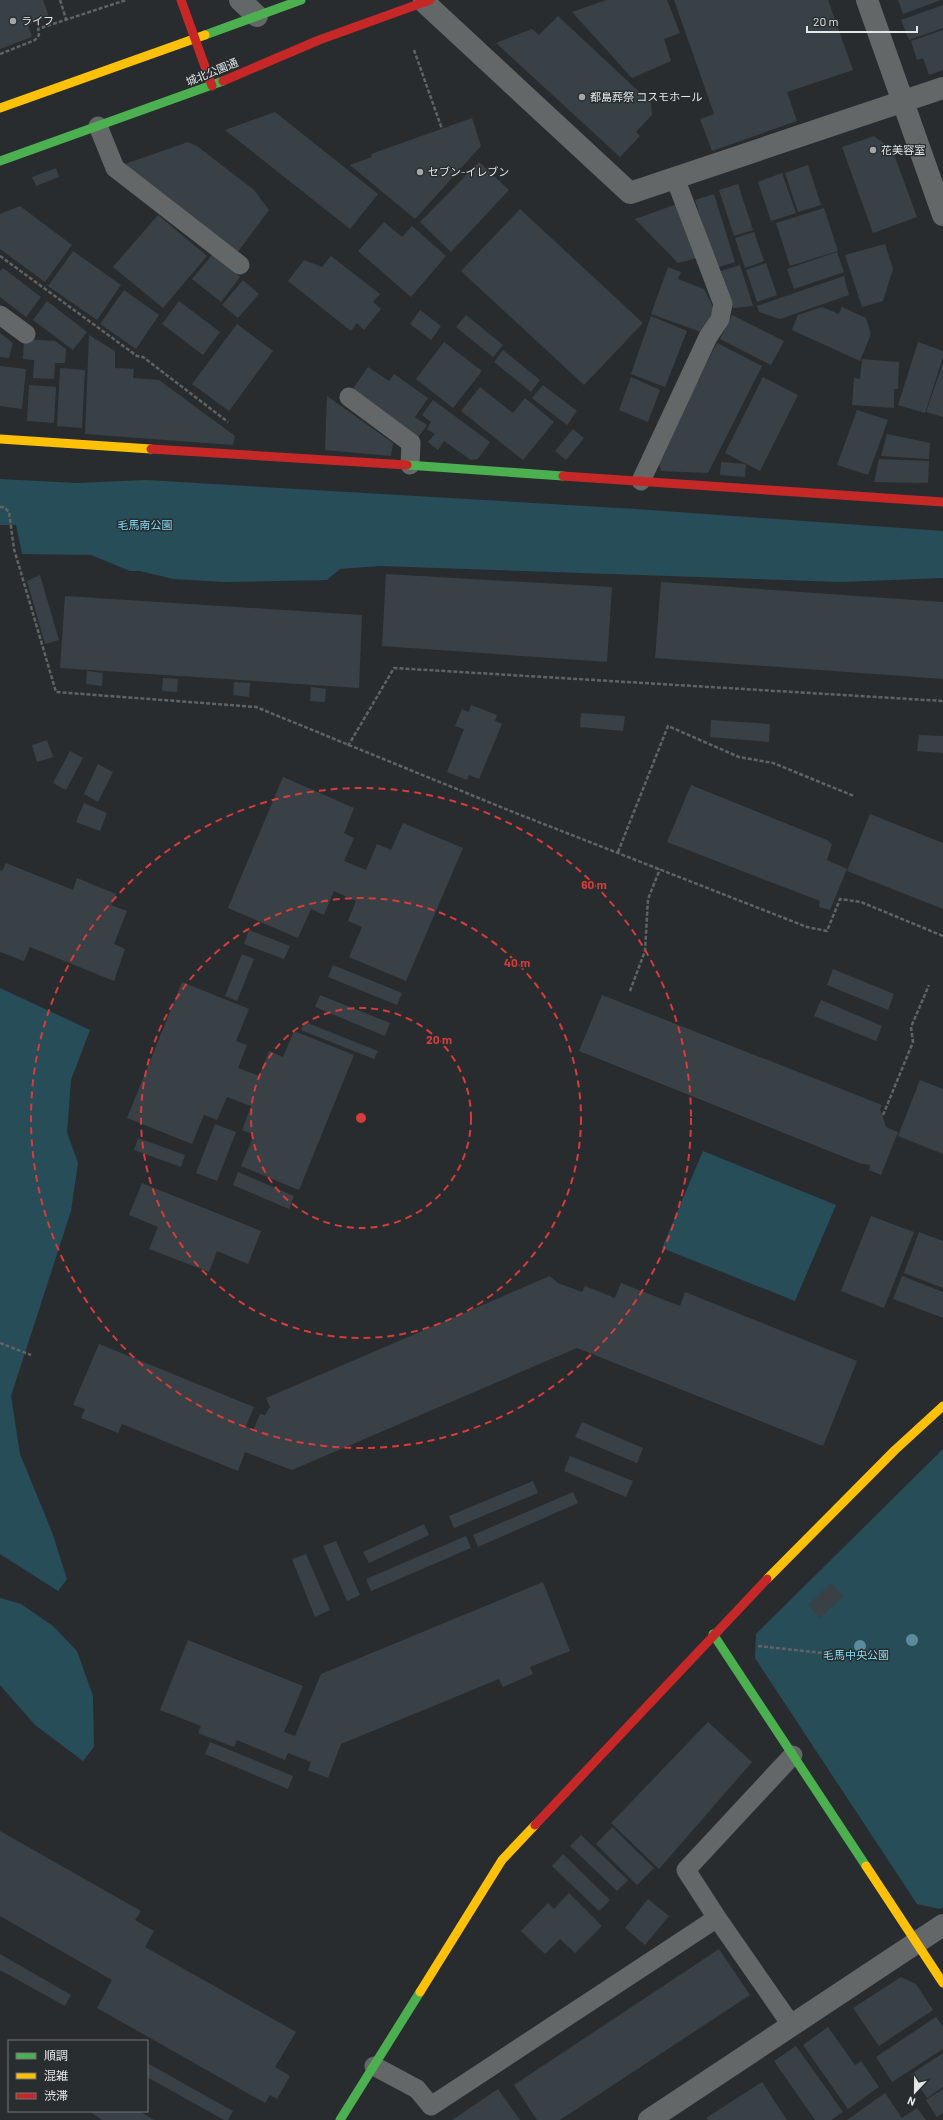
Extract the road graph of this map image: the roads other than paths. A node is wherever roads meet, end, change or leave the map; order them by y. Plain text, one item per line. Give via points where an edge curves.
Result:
1 (181, 0) edge
2 (240, 0) edge
3 (301, 0) edge
4 (867, 0) edge
5 (427, 1) edge
6 (257, 16) junction
7 (195, 39) junction
8 (212, 86) junction
9 (943, 88) edge
10 (904, 103) junction
11 (0, 108) edge
12 (98, 126) junction
13 (0, 161) edge
14 (676, 178) junction
15 (943, 214) edge
16 (240, 265) dead end
17 (0, 315) edge
18 (26, 334) dead end
19 (349, 397) dead end
20 (0, 439) edge
21 (410, 465) junction
22 (641, 481) junction
23 (943, 502) edge
24 (943, 1406) edge
25 (713, 1634) junction
26 (792, 1754) junction
27 (717, 1918) junction
28 (943, 1925) edge
29 (916, 1943) junction
30 (943, 1983) edge
31 (792, 2026) junction
32 (374, 2066) junction
33 (340, 2120) edge
34 (649, 2120) edge

1 - 7 street
2 - 6 street
3 - 6 street
4 - 10 street
5 - 8 street, 城北公園通 via 319,40
5 - 14 street via 630,193
6 - 7 street
7 - 8 street
7 - 11 street
8 - 12 street, 城北公園通
9 - 10 street
10 - 14 street
10 - 15 street
12 - 13 street, 城北公園通
12 - 16 lane via 115,168
14 - 22 lane via 723,304 720,319 708,337
17 - 18 lane
19 - 21 lane via 411,443
20 - 21 street
21 - 22 street
22 - 23 street
24 - 25 street via 895,1450
25 - 26 street
25 - 32 street via 502,1860
26 - 27 lane via 686,1870
26 - 29 street
27 - 31 lane
27 - 32 lane via 431,2106 417,2089
28 - 29 street
29 - 30 street
29 - 31 street
31 - 34 street
32 - 33 street

